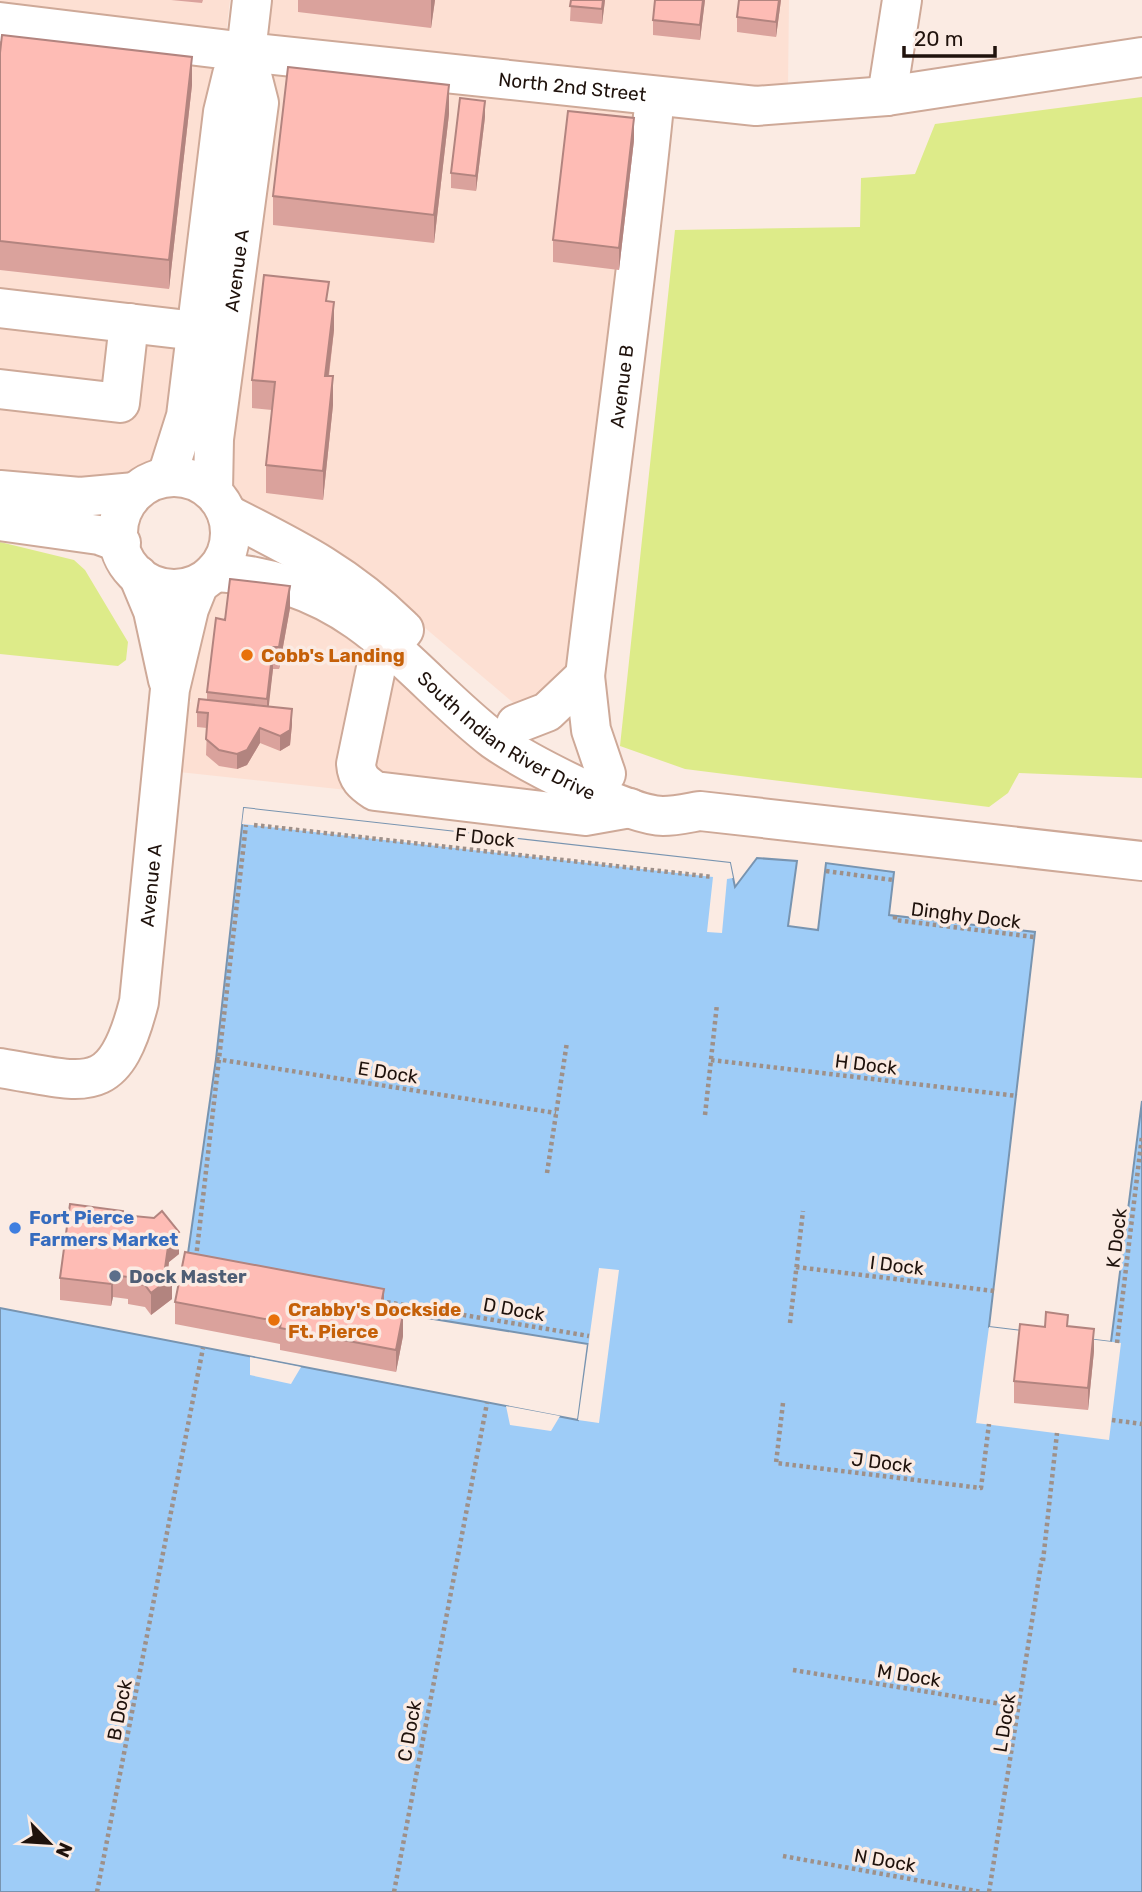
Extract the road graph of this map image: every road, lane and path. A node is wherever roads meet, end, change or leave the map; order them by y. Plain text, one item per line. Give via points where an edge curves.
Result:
1 (252, 0) edge
2 (902, 0) edge
3 (0, 22) edge
4 (246, 52) junction
5 (1142, 57) edge
6 (655, 96) junction
7 (887, 96) junction
8 (0, 308) edge
9 (129, 323) junction
10 (212, 333) junction
11 (0, 389) edge
12 (151, 484) junction
13 (0, 490) edge
14 (220, 502) junction
15 (0, 521) edge
16 (129, 559) junction
17 (206, 578) junction
18 (396, 639) junction
19 (586, 676) junction
20 (170, 689) junction
21 (516, 724) junction
22 (606, 774) junction
23 (634, 807) junction
24 (700, 811) junction
25 (246, 825) dead end
26 (254, 825) dead end
27 (1142, 861) edge
28 (826, 871) dead end
29 (713, 877) dead end
30 (893, 880) dead end
31 (895, 918) dead end
32 (1034, 937) dead end
33 (718, 1004) dead end
34 (567, 1042) dead end
35 (218, 1059) junction
36 (711, 1060) junction
37 (0, 1068) edge
38 (1017, 1096) dead end
39 (556, 1113) junction
40 (705, 1115) dead end
41 (1142, 1136) edge
42 (547, 1173) dead end
43 (803, 1211) dead end
44 (796, 1267) junction
45 (195, 1269) edge
46 (994, 1292) dead end
47 (372, 1300) edge
48 (790, 1323) dead end
49 (589, 1336) dead end
50 (1117, 1343) dead end
51 (204, 1348) dead end
52 (487, 1403) dead end
53 (783, 1403) dead end
54 (1112, 1420) dead end
55 (989, 1424) dead end
56 (1142, 1424) edge
57 (1057, 1433) dead end
58 (1042, 1558) dead end
59 (1037, 1597) junction
60 (793, 1670) dead end
61 (1021, 1707) junction
62 (783, 1856) dead end
63 (97, 1892) edge
64 (394, 1892) edge
65 (982, 1892) edge
66 (989, 1892) edge

1 - 4 street, Avenue A
2 - 7 street
3 - 4 street, North 2nd Street
4 - 6 street, North 2nd Street
4 - 10 street, Avenue A via 259,103
5 - 7 street, North 2nd Street
6 - 7 street, North 2nd Street via 756,106
6 - 19 street, Avenue B
8 - 9 street
9 - 10 street
9 - 11 street via 120,403
10 - 12 street, Avenue A via 183,433
10 - 14 street, Avenue A
12 - 13 street via 80,497
12 - 14 street via 199,482
12 - 16 street via 122,516
14 - 17 street via 228,543
14 - 18 street, South Indian River Drive via 352,582
15 - 16 street via 87,533
16 - 17 street via 168,589 184,589
16 - 20 street, Avenue A via 153,611
17 - 18 street, South Indian River Drive via 242,573 298,589
17 - 20 street, Avenue A via 189,609
18 - 21 street, South Indian River Drive
18 - 23 street, South Indian River Drive via 495,740 541,768
18 - 23 street via 376,668 356,764 364,784 375,791 585,816
19 - 21 street via 547,712
19 - 22 street, Avenue B via 591,730
20 - 37 street, Avenue A via 139,1002 122,1056 90,1079
21 - 22 street, South Indian River Drive
22 - 24 street, South Indian River Drive via 671,794
23 - 24 street, South Indian River Drive via 661,816
24 - 27 street, South Indian River Drive
25 - 35 path
26 - 29 path, F Dock
28 - 30 path
31 - 32 path, Dinghy Dock
33 - 36 path
34 - 39 path
35 - 39 path, E Dock
35 - 45 path
36 - 38 path, H Dock
36 - 40 path
39 - 42 path
41 - 50 path, K Dock
43 - 44 path
44 - 46 path, I Dock
44 - 48 path
47 - 49 path, D Dock
51 - 63 path, B Dock
52 - 64 path, C Dock
53 - 55 path, J Dock via 776,1463 981,1488
54 - 56 path
57 - 59 path
58 - 59 path, L Dock
59 - 61 path, L Dock
60 - 61 path, M Dock
61 - 66 path, L Dock
62 - 65 path, N Dock

